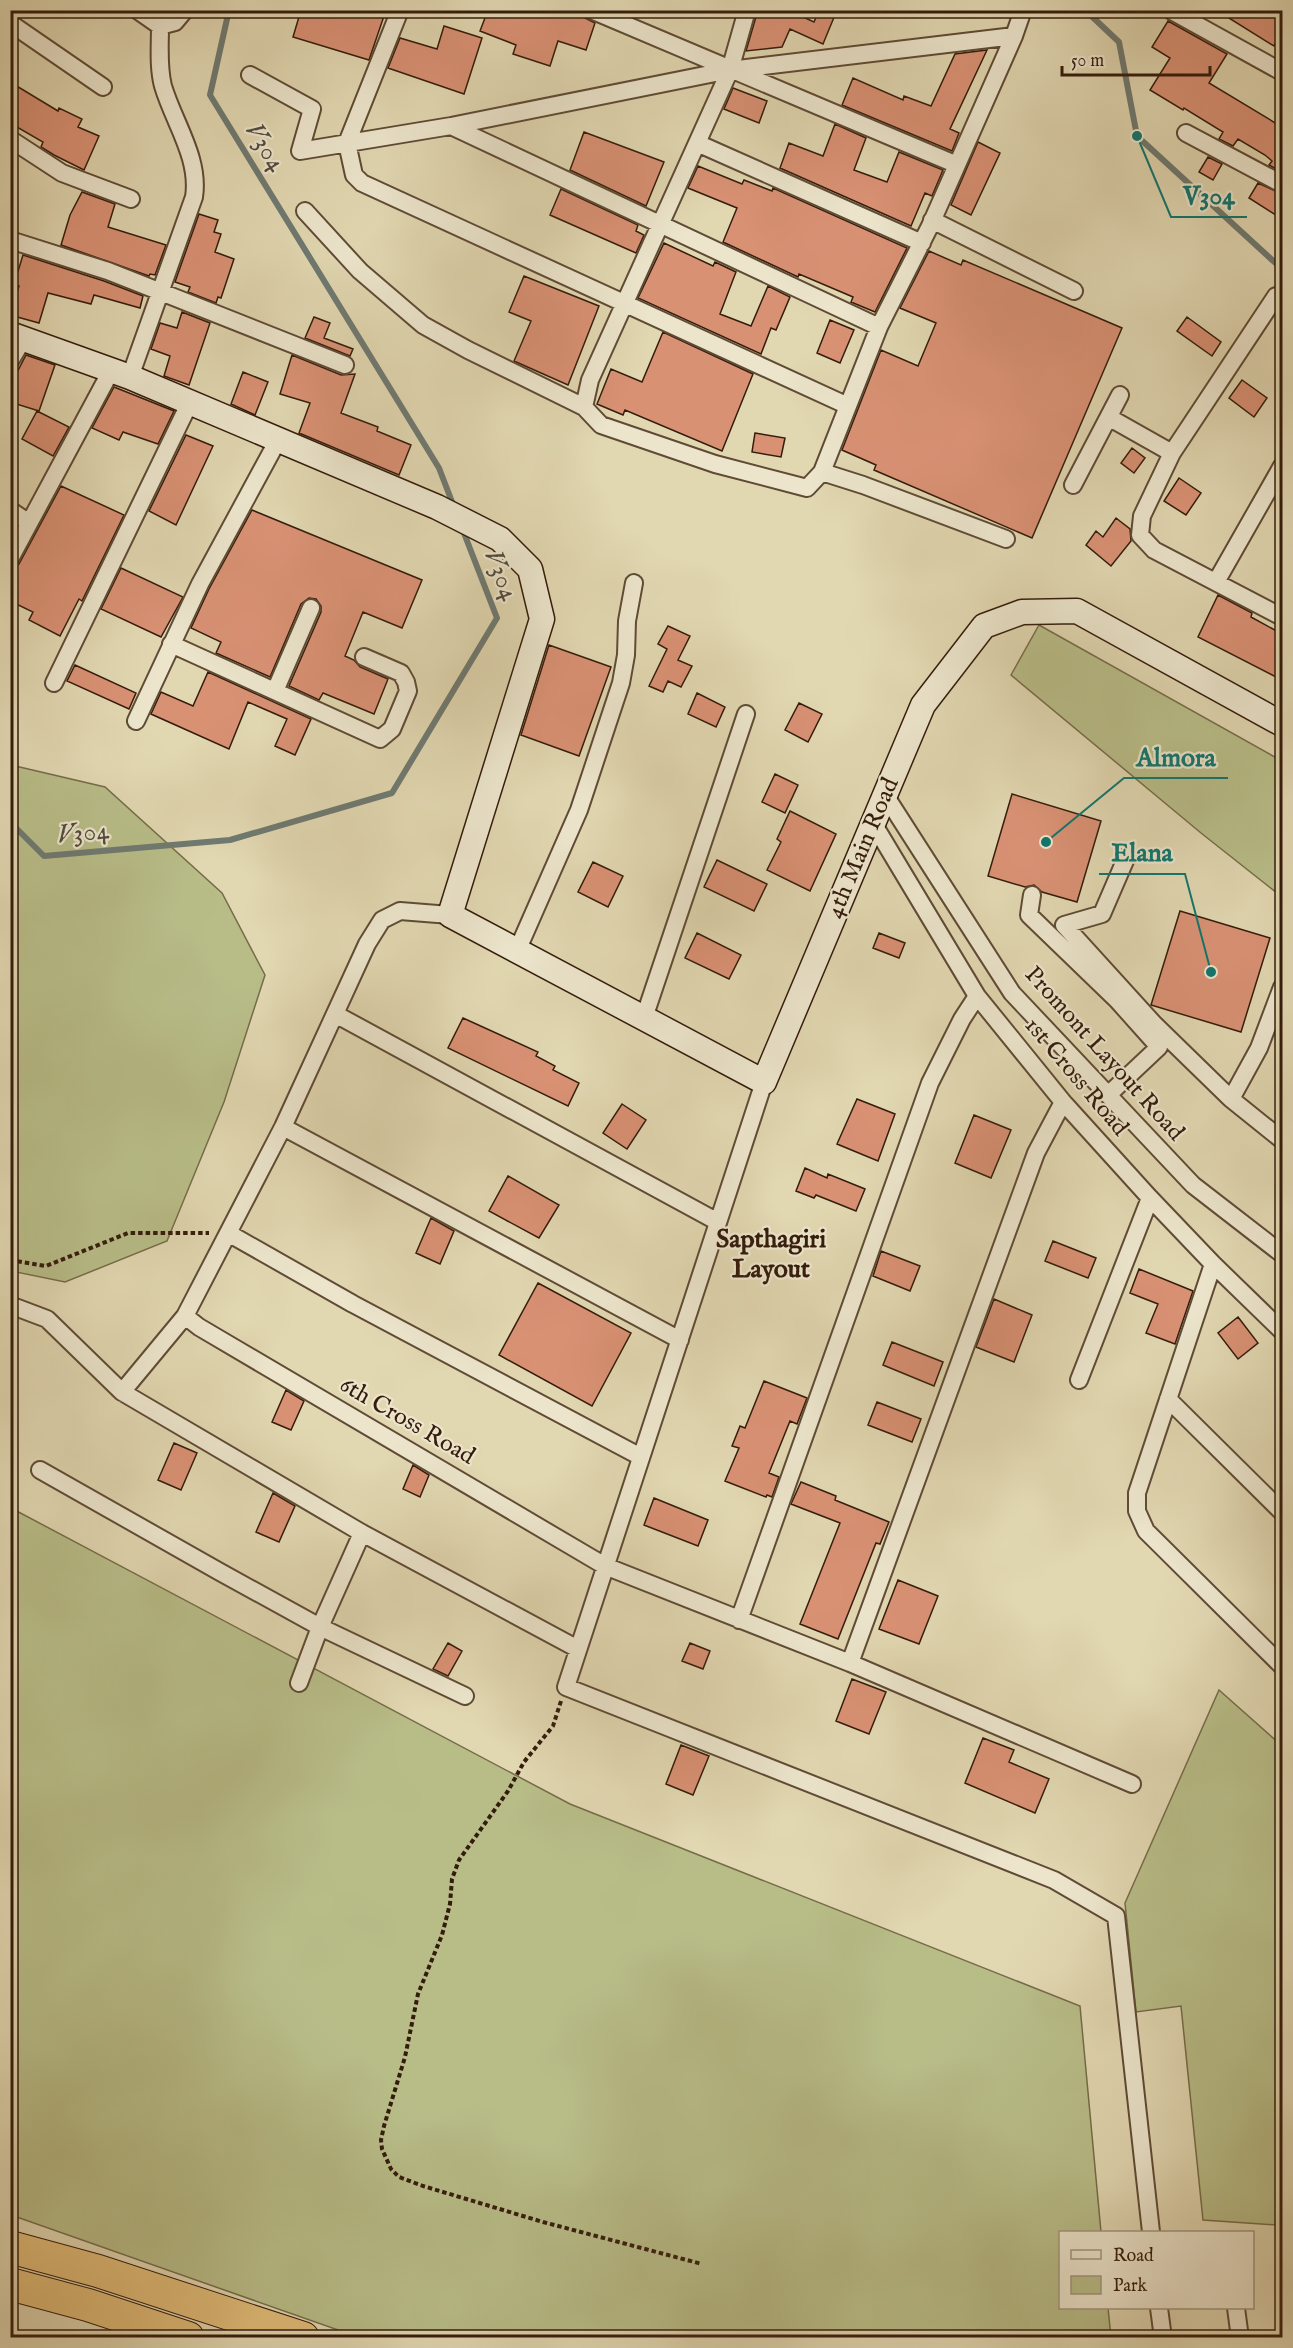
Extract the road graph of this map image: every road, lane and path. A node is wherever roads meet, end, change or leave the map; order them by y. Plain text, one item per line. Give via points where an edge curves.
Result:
1 (137, 10) edge
2 (185, 10) edge
3 (400, 10) edge
4 (591, 10) edge
5 (747, 10) edge
6 (1023, 10) edge
7 (1170, 10) edge
8 (10, 23) edge
9 (160, 26) junction
10 (1014, 36) junction
11 (730, 70) junction
12 (1282, 72) edge
13 (250, 75) dead end
14 (103, 87) dead end
15 (451, 126) junction
16 (1186, 133) dead end
17 (10, 139) edge
18 (347, 143) junction
19 (697, 143) junction
20 (956, 164) junction
21 (1282, 184) edge
22 (131, 199) dead end
23 (305, 211) dead end
24 (932, 220) junction
25 (660, 226) junction
26 (10, 240) edge
27 (922, 243) junction
28 (1074, 291) dead end
29 (161, 293) junction
30 (1276, 296) dead end
31 (625, 305) junction
32 (879, 327) junction
33 (17, 336) edge
34 (10, 361) edge
35 (345, 365) dead end
36 (121, 373) junction
37 (1120, 395) dead end
38 (190, 402) junction
39 (846, 405) junction
40 (584, 407) junction
41 (1110, 418) junction
42 (278, 440) junction
43 (1172, 453) junction
44 (1282, 466) edge
45 (822, 472) junction
46 (1073, 486) dead end
47 (10, 510) edge
48 (29, 523) junction
49 (1006, 539) dead end
50 (10, 559) edge
51 (1216, 582) junction
52 (634, 583) dead end
53 (311, 608) dead end
54 (1282, 617) edge
55 (171, 644) junction
56 (364, 657) dead end
57 (54, 683) dead end
58 (275, 691) junction
59 (746, 714) dead end
60 (136, 721) dead end
61 (1282, 724) edge
62 (885, 795) junction
63 (873, 823) junction
64 (1126, 856) dead end
65 (1032, 896) dead end
66 (450, 915) junction
67 (517, 951) junction
68 (1282, 987) edge
69 (977, 996) junction
70 (335, 1014) junction
71 (644, 1018) junction
72 (764, 1082) junction
73 (1108, 1095) junction
74 (1231, 1099) junction
75 (1063, 1102) junction
76 (283, 1127) junction
77 (1282, 1140) edge
78 (1150, 1198) junction
79 (718, 1222) junction
80 (228, 1233) junction
81 (1282, 1254) edge
82 (10, 1260) edge
83 (1213, 1264) junction
84 (10, 1305) edge
85 (186, 1316) junction
86 (1282, 1331) edge
87 (680, 1340) junction
88 (1079, 1380) dead end
89 (122, 1392) junction
90 (1168, 1399) junction
91 (641, 1457) junction
92 (40, 1470) dead end
93 (1282, 1512) edge
94 (362, 1533) junction
95 (605, 1566) junction
96 (739, 1620) junction
97 (320, 1627) junction
98 (578, 1649) junction
99 (850, 1663) junction
100 (1282, 1666) edge
101 (299, 1683) dead end
102 (566, 1687) junction
103 (465, 1696) dead end
104 (1132, 1784) dead end
105 (1151, 2231) edge
106 (10, 2247) edge
107 (702, 2264) dead end
108 (10, 2284) edge
109 (1159, 2309) edge
110 (1236, 2309) edge
111 (188, 2337) edge
112 (303, 2337) edge
113 (1162, 2337) edge
114 (1240, 2337) edge

1 - 9 street
2 - 9 street via 175,22
3 - 18 street
4 - 11 street
5 - 11 street
6 - 10 street
7 - 12 street
8 - 14 street
9 - 29 street via 160,71 196,180 194,197
10 - 11 street
10 - 20 street
11 - 15 street
11 - 19 street
11 - 20 street
13 - 18 street via 312,109 300,151
15 - 18 street
15 - 25 street
16 - 21 street
17 - 22 street via 62,173
18 - 31 street via 354,175 362,183
19 - 25 street
19 - 27 street
20 - 24 street
23 - 40 street via 360,271 423,325
24 - 27 street
24 - 28 street
25 - 31 street
25 - 32 street
26 - 29 street via 108,271
27 - 32 street
29 - 35 street
29 - 36 street
30 - 43 street
31 - 39 street
31 - 40 street via 590,380
32 - 39 street
33 - 34 street
33 - 36 street
36 - 38 street
36 - 48 street
37 - 41 street
38 - 42 street
38 - 57 street
39 - 45 street
40 - 45 street via 601,425 715,464 807,488
41 - 43 street
41 - 46 street
42 - 55 street
42 - 66 street via 437,507 500,539 530,569 542,619
43 - 51 street via 1142,516 1140,535 1154,550
44 - 51 street
45 - 49 street
47 - 48 street
48 - 50 street
51 - 54 street
52 - 67 street via 621,683 579,810
53 - 58 street
55 - 58 street
55 - 60 street
56 - 58 street via 401,673 408,691 392,729 380,739
59 - 71 street
61 - 62 street, 4th Main Road via 1077,611 1022,612 984,626 923,705
62 - 63 street, 4th Main Road
62 - 73 street, Promont Layout Road via 1012,993
63 - 69 street, 1st Cross Road
63 - 72 street, 4th Main Road
64 - 74 street via 1102,914 1064,925 1154,1024
65 - 73 street via 1029,915 1117,1000 1159,1047
66 - 67 street
66 - 70 street via 400,911 382,920
67 - 71 street
68 - 74 street via 1259,1048
69 - 75 street, 1st Cross Road
69 - 96 street via 930,1083
70 - 76 street
70 - 79 street
71 - 72 street
72 - 79 street
73 - 81 street, Promont Layout Road via 1192,1185
74 - 77 street
75 - 78 street, 1st Cross Road
75 - 99 street via 1036,1154
76 - 80 street
76 - 87 street
78 - 83 street, 1st Cross Road
78 - 88 street
79 - 87 street
80 - 82 path via 128,1233 46,1266
80 - 85 street
80 - 91 street
83 - 86 street, 1st Cross Road
83 - 90 street
84 - 89 street via 47,1319
85 - 89 street
85 - 95 street, 6th Cross Road
87 - 91 street
89 - 94 street
90 - 93 street
90 - 100 street via 1137,1493 1137,1511 1146,1531
91 - 95 street
92 - 97 street
94 - 97 street
94 - 98 street
95 - 96 street, 6th Cross Road
95 - 98 street
96 - 99 street, 6th Cross Road
97 - 101 street
97 - 103 street
98 - 102 street
99 - 104 street, 6th Cross Road
102 - 105 street via 1054,1880 1116,1916
102 - 107 path via 552,1726 459,1860 442,1935 418,1994 405,2057 384,2126 382,2149 399,2177 423,2186
106 - 112 highway
108 - 111 highway
109 - 113 street
110 - 114 street

